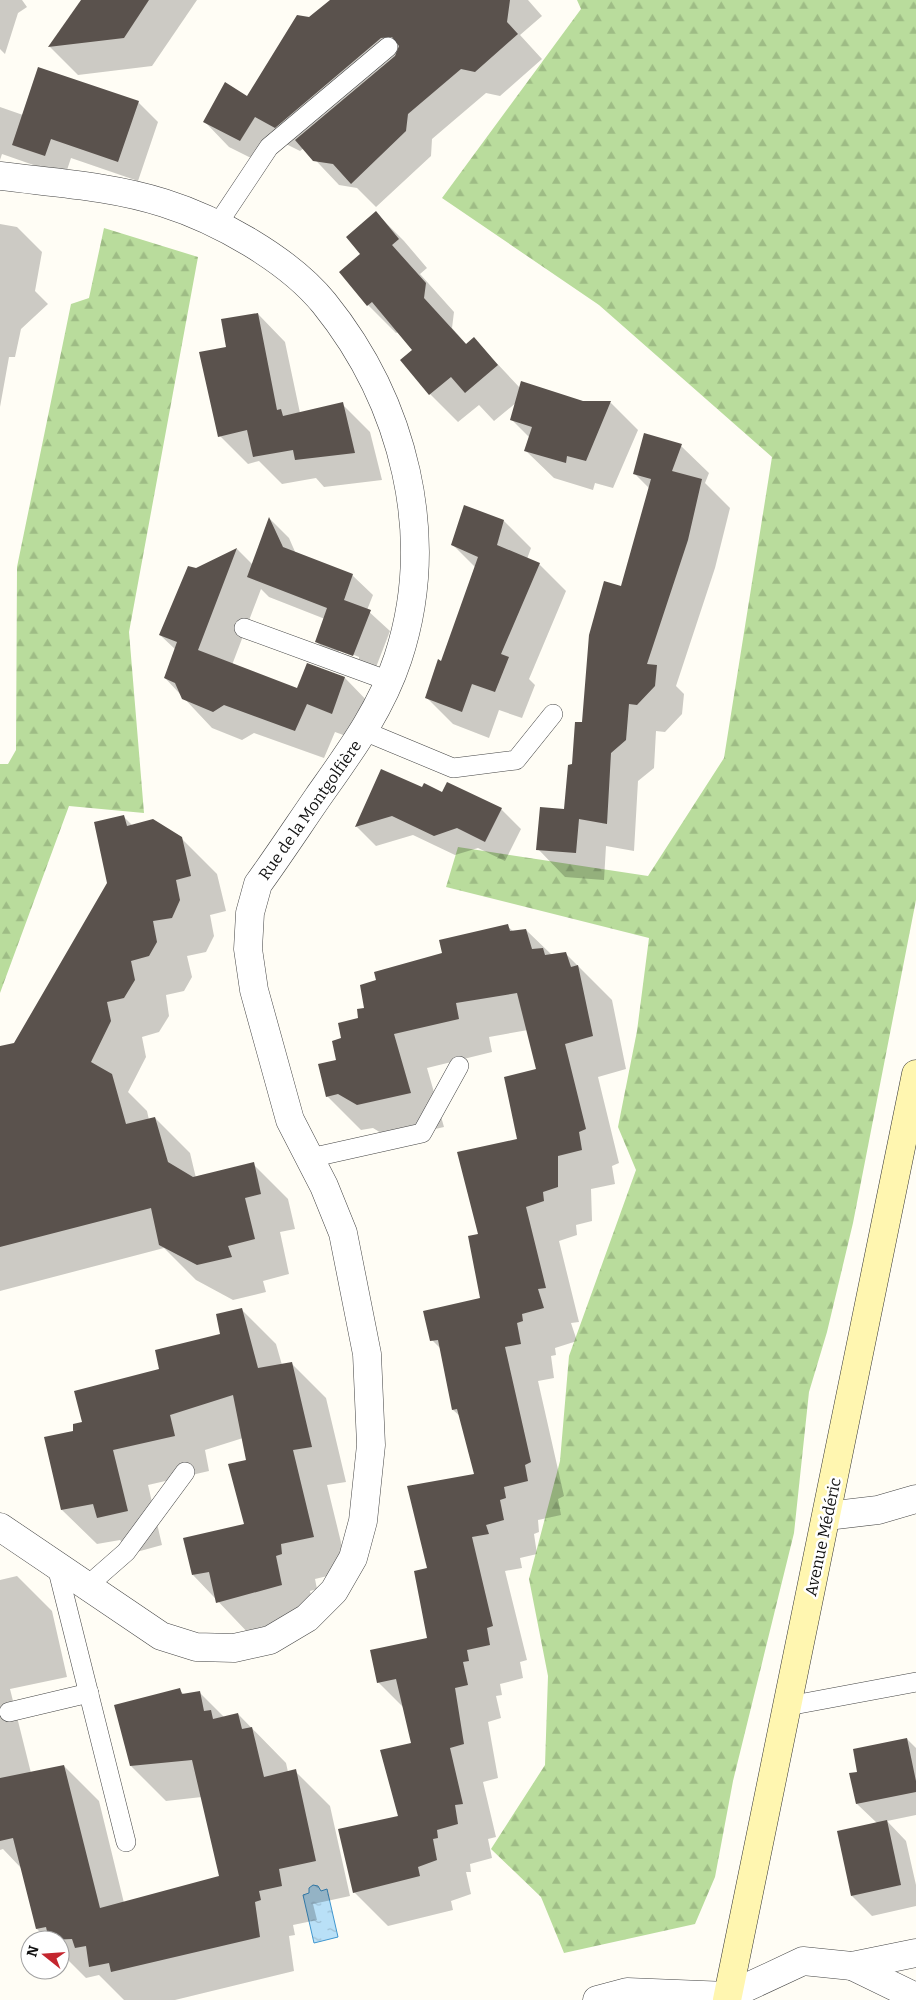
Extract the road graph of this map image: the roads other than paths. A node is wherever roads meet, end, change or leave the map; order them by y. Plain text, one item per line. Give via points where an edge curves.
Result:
1 (388, 47) dead end
2 (0, 176) edge
3 (218, 225) junction
4 (244, 628) dead end
5 (388, 680) junction
6 (553, 714) dead end
7 (364, 731) junction
8 (459, 1066) dead end
9 (916, 1074) edge
10 (310, 1158) junction
11 (185, 1472) dead end
12 (916, 1499) edge
13 (827, 1516) junction
14 (0, 1527) edge
15 (57, 1567) junction
16 (86, 1587) junction
17 (916, 1682) edge
18 (89, 1693) junction
19 (788, 1706) junction
20 (9, 1712) dead end
21 (126, 1842) dead end
22 (916, 1952) edge
23 (852, 1966) junction
24 (916, 1997) edge
25 (728, 1999) edge
26 (597, 2000) edge

1 - 3 lane via 269,147
2 - 3 street, Rue de la Montgolfière via 108,189 164,203
3 - 5 street, Rue de la Montgolfière via 294,273 323,302 373,380 397,437 411,492 416,542 412,598 398,658
4 - 5 lane
5 - 7 street, Rue de la Montgolfière
6 - 7 lane via 516,760 453,768
7 - 10 street, Rue de la Montgolfière via 258,884 250,913 248,950 254,990 290,1120
8 - 10 lane via 422,1132
9 - 13 main road, Avenue Médéric
10 - 16 street, Rue de la Montgolfière via 343,1233 366,1354 371,1444 363,1521 353,1558 334,1591 307,1618 270,1640 234,1648 196,1647 161,1636
11 - 16 lane via 126,1552
12 - 13 street via 878,1510
13 - 19 main road, Avenue Médéric
14 - 15 street, Rue de la Montgolfière
15 - 16 street, Rue de la Montgolfière
15 - 18 lane
17 - 19 lane
18 - 20 lane
18 - 21 lane
19 - 25 main road, Avenue Médéric
22 - 23 street
23 - 24 street
23 - 25 street via 803,1961
25 - 26 street via 627,1992

